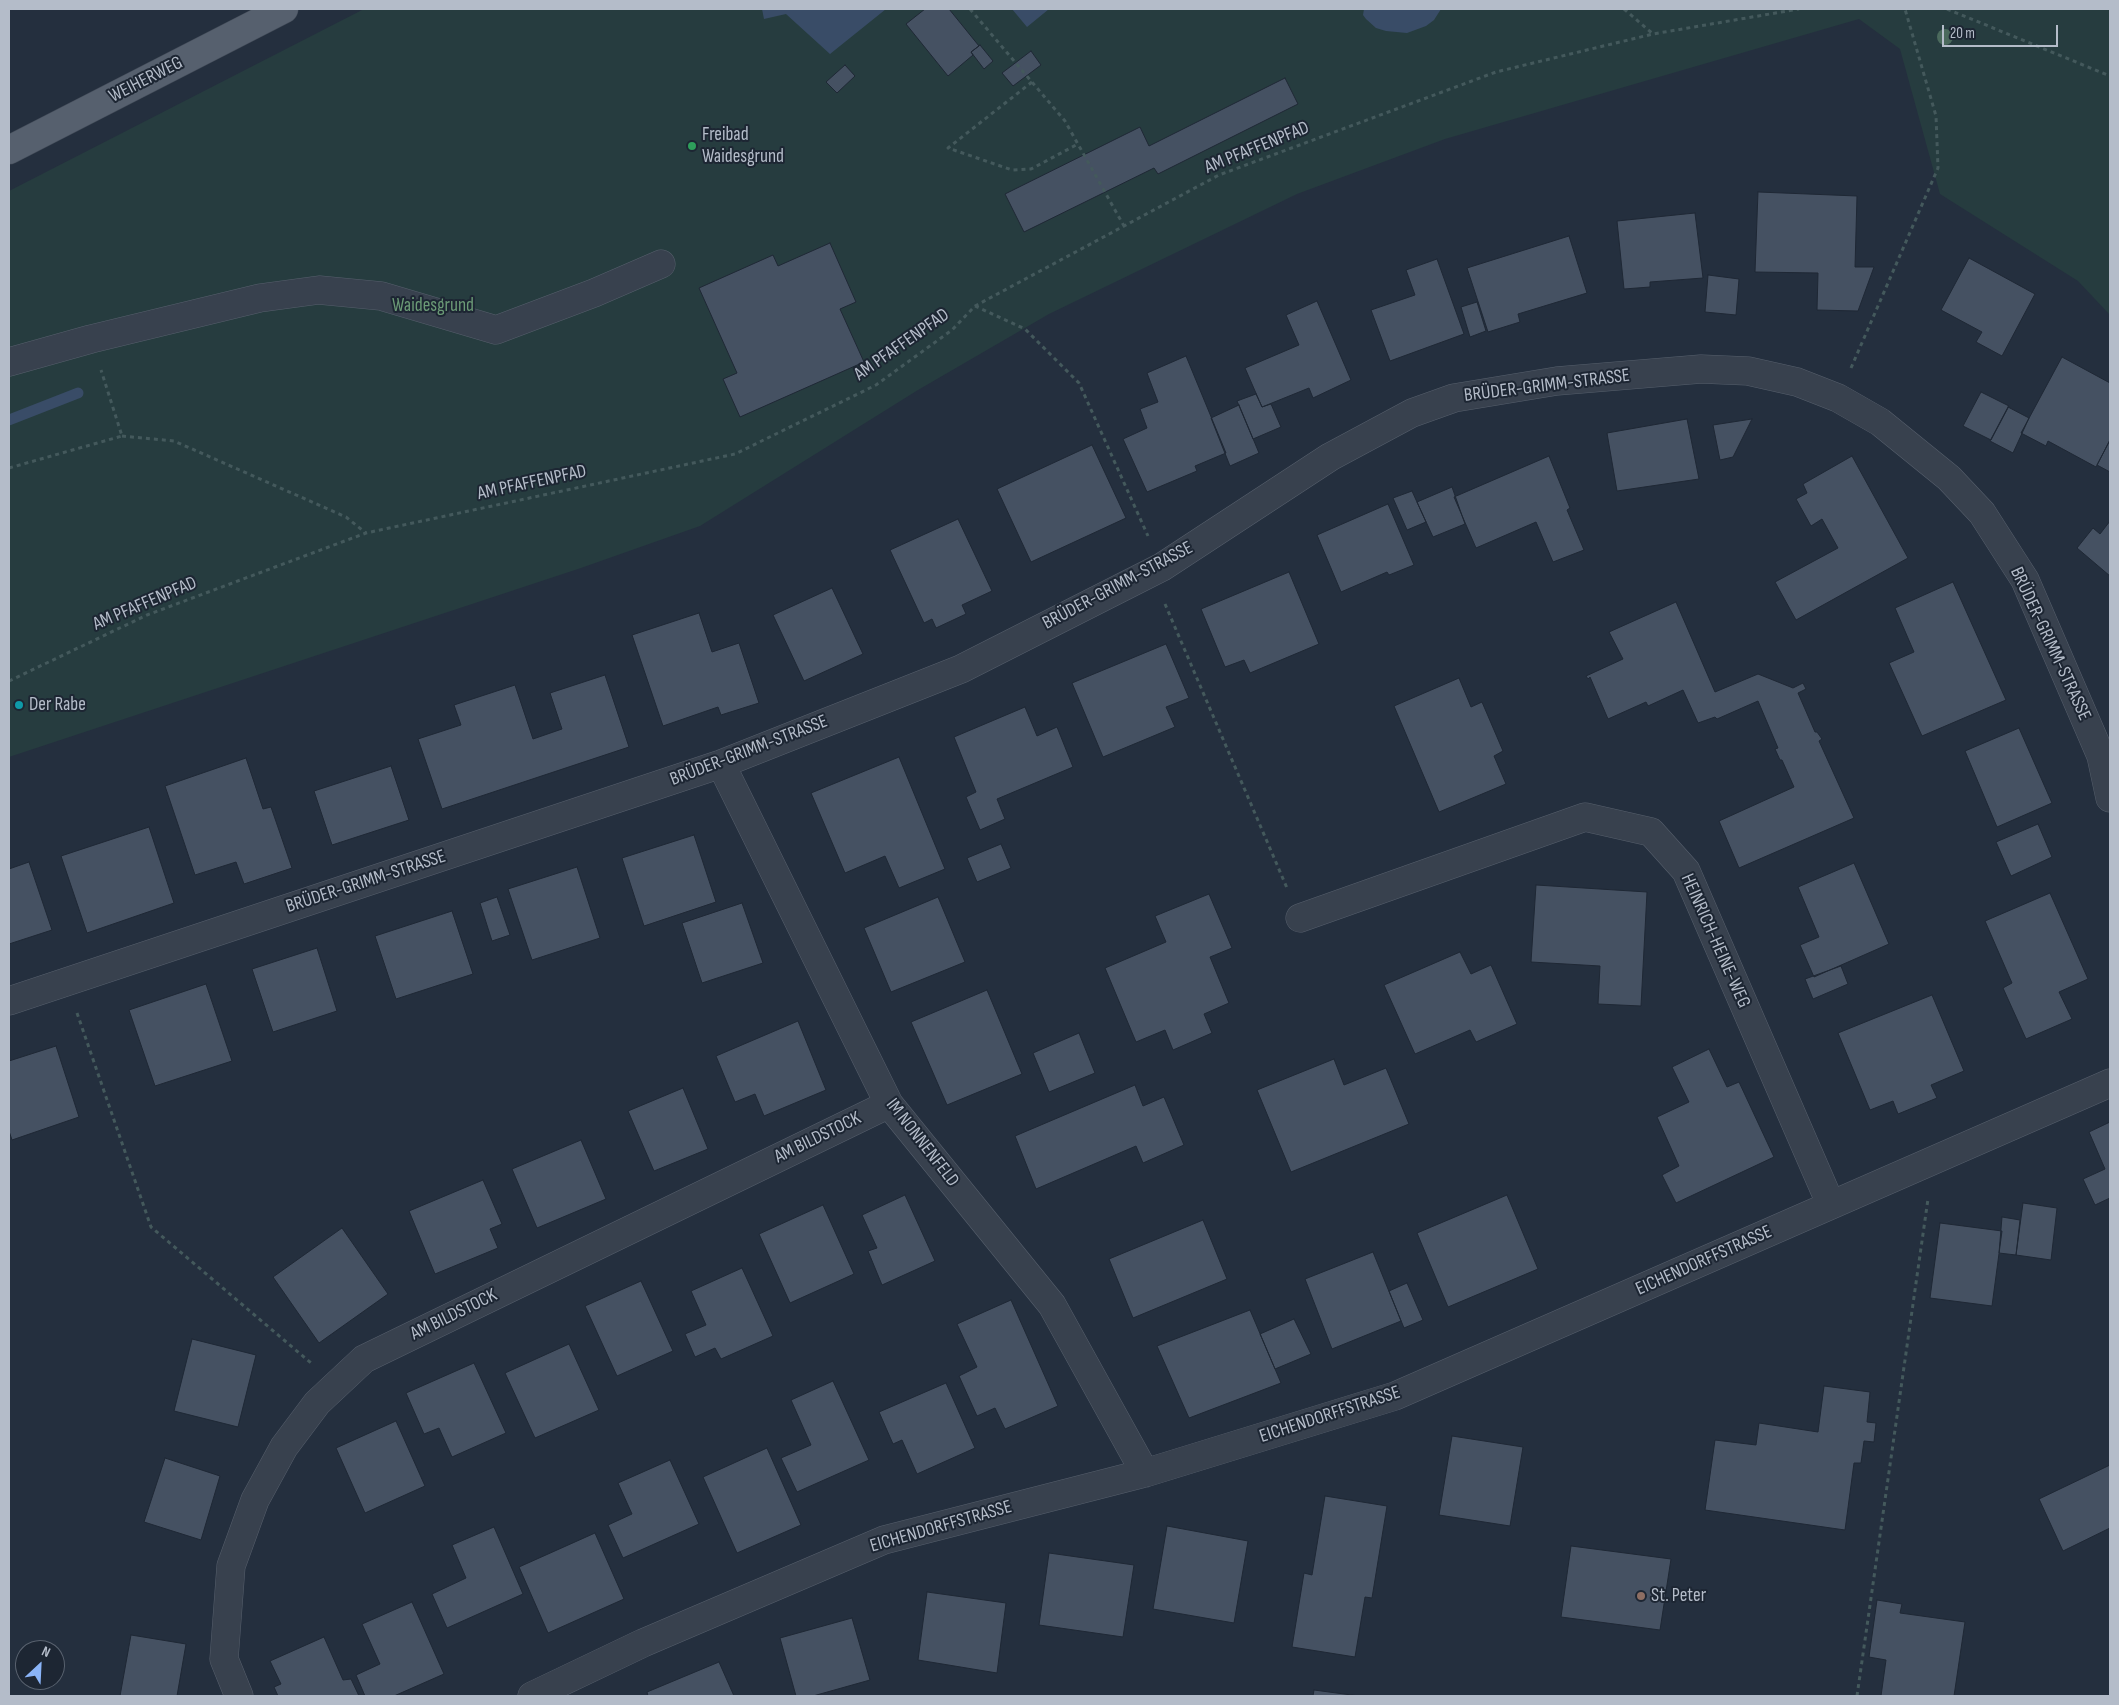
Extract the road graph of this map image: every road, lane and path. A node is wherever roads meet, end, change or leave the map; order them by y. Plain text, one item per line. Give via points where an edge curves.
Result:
1 (284, 9) edge
2 (970, 9) edge
3 (1624, 9) edge
4 (1799, 9) edge
5 (1905, 9) edge
6 (1947, 9) edge
7 (1653, 34) junction
8 (2110, 76) edge
9 (1032, 82) junction
10 (1078, 144) junction
11 (9, 150) edge
12 (1124, 226) junction
13 (662, 264) dead end
14 (975, 306) junction
15 (91, 339) junction
16 (9, 362) edge
17 (1838, 398) junction
18 (122, 436) junction
19 (9, 468) edge
20 (366, 533) junction
21 (1162, 567) junction
22 (1178, 636) dead end
23 (9, 681) edge
24 (721, 764) junction
25 (2110, 798) edge
26 (1300, 918) joint
27 (66, 982) junction
28 (9, 1001) edge
29 (2110, 1083) edge
30 (889, 1104) junction
31 (1934, 1159) junction
32 (1831, 1205) junction
33 (336, 1385) junction
34 (1145, 1473) junction
35 (239, 1696) edge
36 (532, 1696) edge
37 (1857, 1696) edge

1 - 11 main road, WEIHERWEG
2 - 9 path
3 - 7 path
4 - 7 path, AM PFAFFENPFAD
5 - 17 path via 1936,116 1938,168
6 - 8 path
7 - 12 path, AM PFAFFENPFAD via 1496,72 1219,175
9 - 10 path via 1065,121
9 - 10 path via 948,148 1012,170 1031,169
10 - 12 path
12 - 14 path, AM PFAFFENPFAD
13 - 15 street via 594,294 496,330 381,296 319,290 260,298
14 - 20 path, AM PFAFFENPFAD via 952,330 876,385 735,454
14 - 21 path via 1025,329 1079,383
15 - 16 street
15 - 18 path
17 - 21 street, BRÜDER-GRIMM-STRASSE via 1797,382 1756,373 1701,369 1556,381 1454,398 1412,413 1330,457
17 - 25 street, BRÜDER-GRIMM-STRASSE via 1880,422 1917,451 1949,478 1982,513 2025,580 2101,756
18 - 19 path
18 - 20 path via 174,441 346,518
20 - 23 path, AM PFAFFENPFAD via 147,615
21 - 24 street, BRÜDER-GRIMM-STRASSE via 961,669
22 - 26 path
24 - 27 street, BRÜDER-GRIMM-STRASSE
24 - 30 street, IM NONNENFELD
26 - 32 street, HEINRICH-HEINE-WEG via 1585,817 1651,832 1686,871
27 - 28 street, BRÜDER-GRIMM-STRASSE
27 - 33 path via 151,1226
29 - 31 street, EICHENDORFFSTRASSE
30 - 33 street, AM BILDSTOCK via 364,1359
30 - 34 street, IM NONNENFELD via 1052,1305
31 - 32 street, EICHENDORFFSTRASSE
31 - 37 path
32 - 34 street, EICHENDORFFSTRASSE via 1395,1396
33 - 35 street, AM BILDSTOCK via 317,1403 284,1447 255,1500 231,1566 224,1659
34 - 36 street, EICHENDORFFSTRASSE via 884,1540 643,1643

